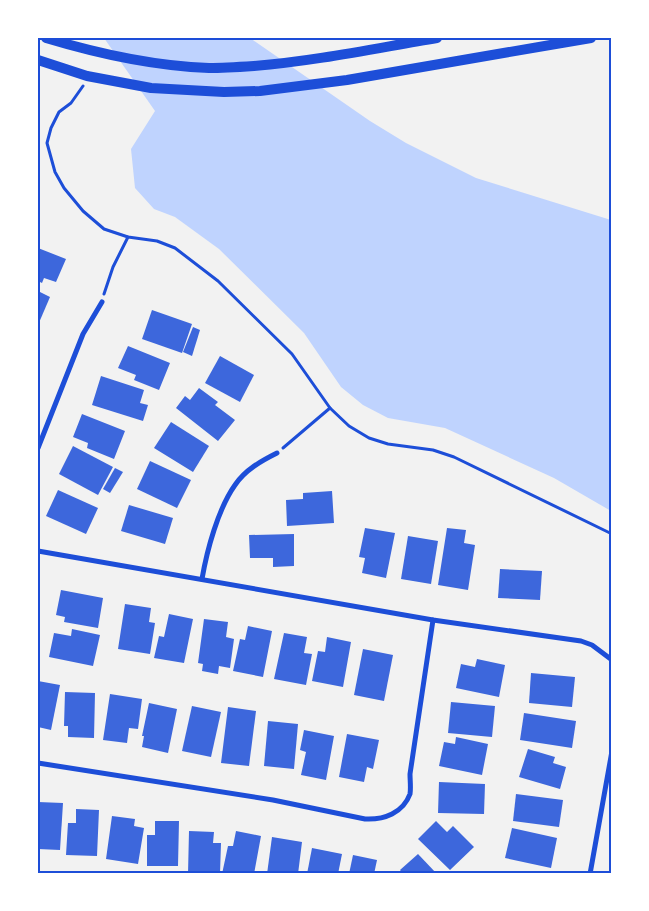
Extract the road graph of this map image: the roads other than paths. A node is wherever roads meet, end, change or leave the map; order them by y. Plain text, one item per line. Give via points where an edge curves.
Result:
1 (46, 38) edge
2 (437, 38) edge
3 (591, 38) edge
4 (38, 60) edge
5 (102, 302) road end
6 (38, 448) edge
7 (277, 453) road end
8 (38, 551) edge
9 (202, 579) junction
10 (433, 620) junction
11 (612, 660) edge
12 (612, 751) edge
13 (38, 763) edge
14 (590, 874) edge

1 - 2 main road via 98,53 158,64 210,68 275,64
3 - 4 main road via 347,80 224,92 159,89 114,82
5 - 6 street via 82,334
7 - 9 street via 258,462 235,484 206,552
8 - 9 street
9 - 10 street
10 - 11 street via 581,642 592,645
10 - 13 street via 410,774 410,793 402,807 389,817 365,819 273,800
12 - 14 street

